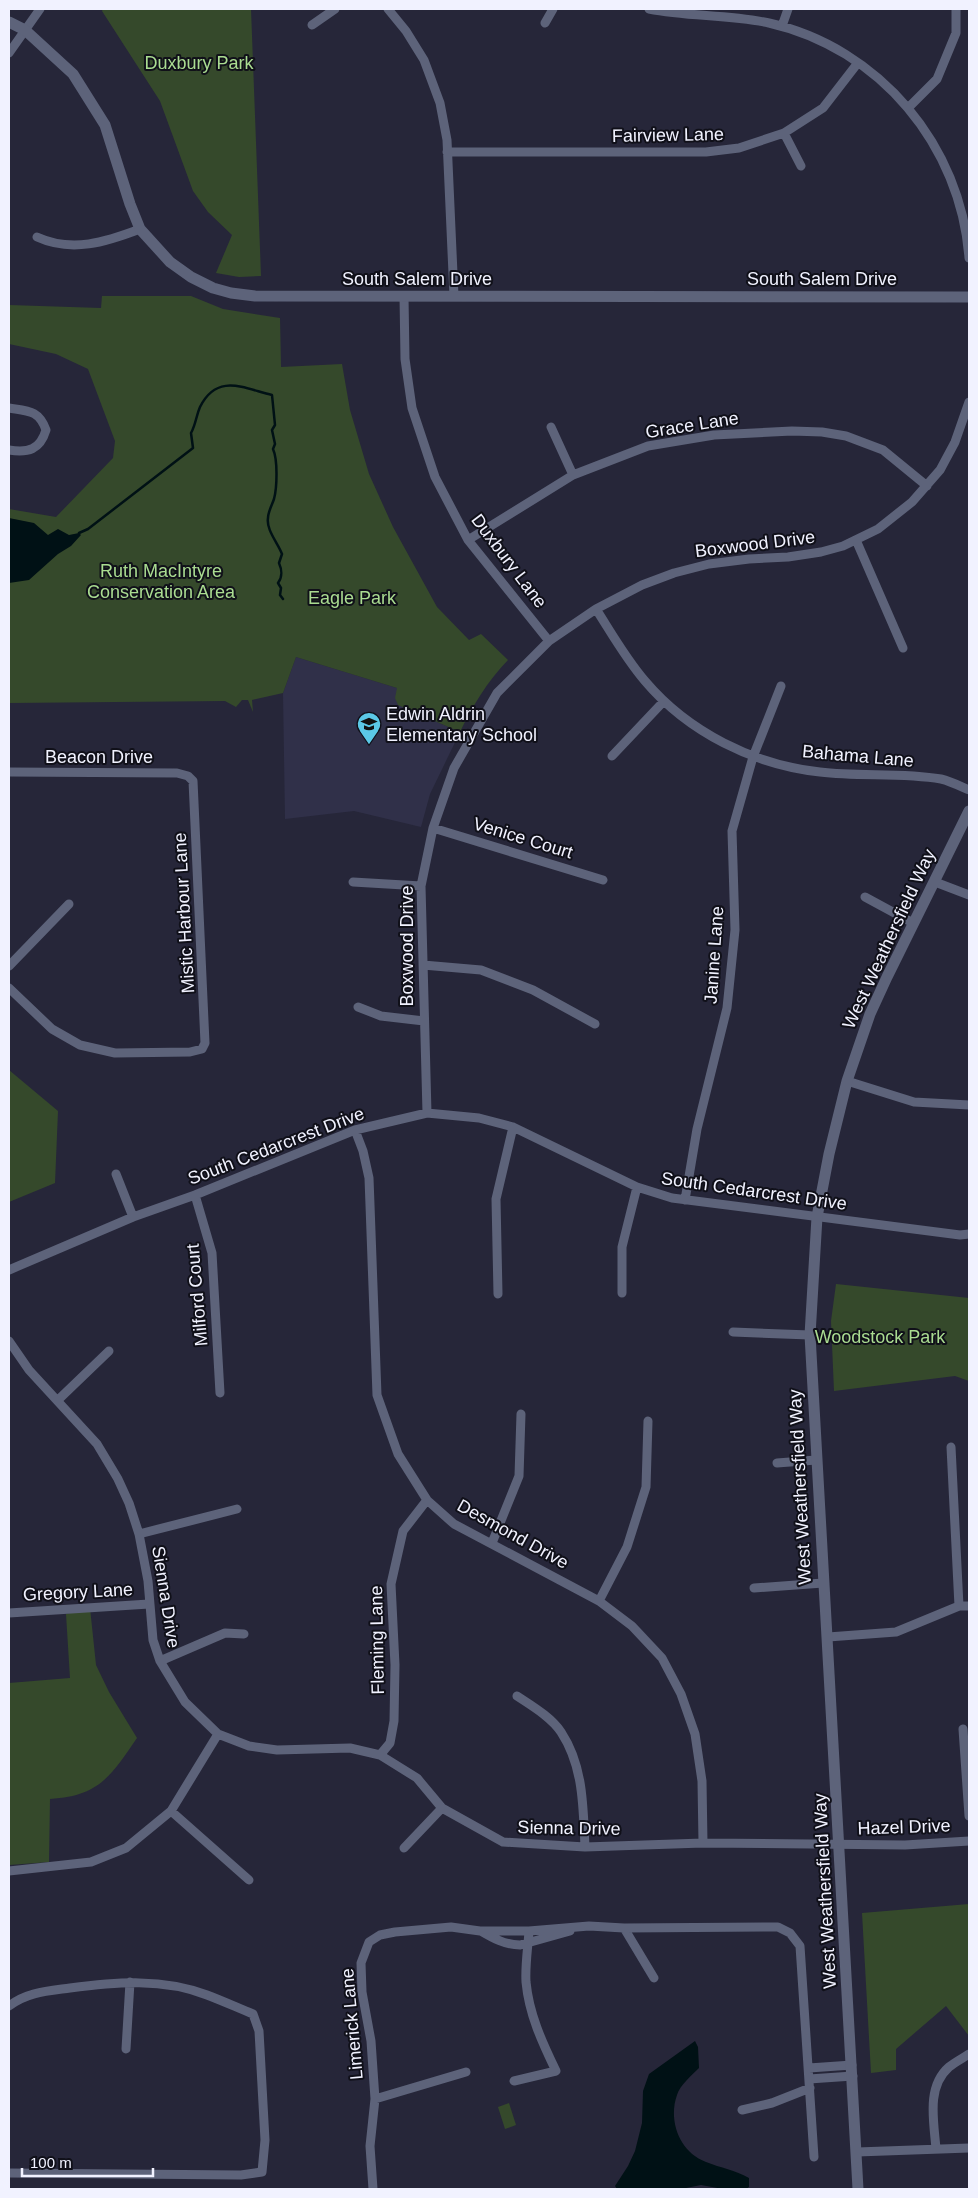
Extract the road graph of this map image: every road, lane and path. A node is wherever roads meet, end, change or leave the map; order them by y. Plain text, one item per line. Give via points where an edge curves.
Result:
1 (40, 9) edge
2 (334, 9) edge
3 (388, 9) edge
4 (553, 9) edge
5 (649, 9) edge
6 (788, 9) edge
7 (956, 9) edge
8 (9, 22) edge
9 (545, 23) dead end
10 (312, 25) dead end
11 (782, 26) junction
12 (24, 30) junction
13 (9, 53) edge
14 (858, 64) junction
15 (908, 107) junction
16 (784, 133) junction
17 (447, 152) junction
18 (802, 166) dead end
19 (140, 229) junction
20 (37, 237) dead end
21 (969, 258) edge
22 (404, 296) junction
23 (454, 296) junction
24 (969, 297) edge
25 (969, 402) edge
26 (9, 408) edge
27 (552, 428) dead end
28 (9, 450) edge
29 (573, 475) junction
30 (928, 486) junction
31 (468, 540) junction
32 (856, 540) junction
33 (596, 609) junction
34 (549, 641) junction
35 (902, 648) dead end
36 (781, 686) dead end
37 (664, 701) junction
38 (612, 756) dead end
39 (753, 757) junction
40 (9, 772) edge
41 (188, 776) joint
42 (969, 790) edge
43 (969, 812) edge
44 (433, 828) junction
45 (603, 880) dead end
46 (353, 882) dead end
47 (935, 882) junction
48 (421, 886) junction
49 (969, 895) edge
50 (865, 897) dead end
51 (69, 904) dead end
52 (913, 923) junction
53 (423, 965) junction
54 (9, 966) edge
55 (9, 988) edge
56 (358, 1007) dead end
57 (424, 1021) junction
58 (595, 1024) dead end
59 (847, 1081) junction
60 (969, 1105) edge
61 (427, 1113) junction
62 (512, 1127) junction
63 (355, 1130) junction
64 (116, 1174) dead end
65 (636, 1187) junction
66 (195, 1195) junction
67 (685, 1200) junction
68 (817, 1217) junction
69 (133, 1218) junction
70 (969, 1234) edge
71 (9, 1270) edge
72 (622, 1293) dead end
73 (498, 1294) dead end
74 (733, 1332) dead end
75 (810, 1335) junction
76 (9, 1341) edge
77 (109, 1351) dead end
78 (220, 1393) dead end
79 (58, 1400) junction
80 (522, 1414) dead end
81 (648, 1420) dead end
82 (951, 1447) dead end
83 (816, 1460) junction
84 (777, 1463) dead end
85 (427, 1500) junction
86 (238, 1509) dead end
87 (140, 1534) junction
88 (492, 1542) junction
89 (823, 1583) junction
90 (754, 1588) dead end
91 (599, 1600) junction
92 (149, 1604) junction
93 (959, 1606) junction
94 (969, 1606) edge
95 (9, 1613) edge
96 (244, 1634) dead end
97 (828, 1637) junction
98 (160, 1661) junction
99 (517, 1696) dead end
100 (963, 1729) dead end
101 (218, 1734) junction
102 (380, 1755) junction
103 (442, 1808) junction
104 (171, 1810) junction
105 (969, 1816) edge
106 (969, 1841) edge
107 (703, 1843) junction
108 (840, 1846) junction
109 (585, 1847) junction
110 (404, 1848) dead end
111 (9, 1871) edge
112 (249, 1880) dead end
113 (589, 1926) junction
114 (624, 1928) junction
115 (529, 1930) junction
116 (480, 1931) junction
117 (528, 1943) junction
118 (654, 1978) dead end
119 (130, 1982) junction
120 (9, 2006) edge
121 (126, 2049) dead end
122 (969, 2054) edge
123 (809, 2068) junction
124 (853, 2070) junction
125 (466, 2072) dead end
126 (809, 2079) junction
127 (514, 2081) dead end
128 (810, 2088) junction
129 (375, 2099) junction
130 (742, 2110) dead end
131 (969, 2148) edge
132 (936, 2149) junction
133 (857, 2152) junction
134 (814, 2157) dead end
135 (9, 2172) edge
136 (373, 2189) edge
137 (858, 2189) edge

1 - 12 street
2 - 10 street
3 - 17 street via 416,45 431,76 445,122
4 - 9 street
5 - 11 street via 742,18
6 - 11 street
7 - 15 street via 956,33 937,79
8 - 12 street, South Salem Drive
11 - 14 street via 816,39
12 - 13 street
12 - 19 street, South Salem Drive via 72,74 105,125
14 - 15 street
14 - 16 street, Fairview Lane via 823,108
15 - 21 street via 932,140 949,174 965,224
16 - 17 street, Fairview Lane via 739,148 706,152
16 - 18 street
17 - 23 street
19 - 20 street via 96,244 58,244
19 - 22 street, South Salem Drive via 170,262 190,277 222,291 255,296
22 - 23 street, South Salem Drive
22 - 31 street, Duxbury Lane via 405,358 412,408 435,477
23 - 24 street, South Salem Drive
25 - 30 street, Boxwood Drive via 955,442
26 - 28 street via 34,413 42,419 46,430 38,446 29,450
27 - 29 street
29 - 30 street, Grace Lane via 648,446 694,438 742,433 822,432 846,436 883,450
29 - 31 street, Grace Lane
30 - 32 street, Boxwood Drive via 894,517
31 - 34 street, Duxbury Lane
32 - 33 street, Boxwood Drive via 814,554 734,560 683,570 642,584
32 - 35 street
33 - 34 street, Boxwood Drive
33 - 37 street, Bahama Lane via 633,666
34 - 44 street, Boxwood Drive via 496,693 454,768
36 - 39 street, Janine Lane
37 - 38 street
37 - 39 street, Bahama Lane via 702,731
39 - 42 street, Bahama Lane via 819,772 890,774 942,780
39 - 67 street, Janine Lane via 732,831 735,930 727,1008
40 - 41 street, Beacon Drive via 176,773
41 - 55 street, Mistic Harbour Lane via 194,787 206,1035 202,1048 190,1052 115,1053 80,1045 52,1029
43 - 47 street, West Weathersfield Way
44 - 45 street, Venice Court
44 - 48 street, Boxwood Drive
46 - 48 street
47 - 49 street
47 - 52 street, West Weathersfield Way
48 - 53 street, Boxwood Drive
50 - 52 street
51 - 54 street
52 - 59 street, West Weathersfield Way via 870,1014
53 - 57 street, Boxwood Drive
53 - 58 street via 481,970 533,990
56 - 57 street via 381,1016
57 - 61 street, Boxwood Drive
59 - 60 street via 914,1102
59 - 68 street, West Weathersfield Way
61 - 62 street, South Cedarcrest Drive via 479,1118
61 - 63 street, South Cedarcrest Drive
62 - 65 street, South Cedarcrest Drive
62 - 73 street via 496,1199
63 - 66 street, South Cedarcrest Drive
63 - 85 street, Desmond Drive via 369,1178 378,1395 398,1454
64 - 69 street
65 - 67 street, South Cedarcrest Drive
65 - 72 street via 622,1248
66 - 69 street, South Cedarcrest Drive
66 - 78 street, Milford Court via 212,1253
67 - 68 street, South Cedarcrest Drive
68 - 70 street, South Cedarcrest Drive
68 - 75 street, West Weathersfield Way
69 - 71 street, South Cedarcrest Drive
74 - 75 street
75 - 83 street, West Weathersfield Way
76 - 79 street, Sienna Drive via 29,1370
77 - 79 street
79 - 87 street, Sienna Drive via 83,1426 108,1461 129,1502
80 - 88 street via 519,1476
81 - 91 street via 646,1487 627,1547
82 - 93 street
83 - 84 street
83 - 89 street, West Weathersfield Way
85 - 88 street, Desmond Drive via 454,1524
85 - 102 street, Fleming Lane via 403,1531 391,1584 394,1721 390,1743
86 - 87 street
87 - 92 street, Sienna Drive
88 - 91 street, Desmond Drive
89 - 90 street
89 - 97 street, West Weathersfield Way
91 - 107 street, Desmond Drive via 632,1626 662,1658 681,1694 695,1734 702,1781
92 - 95 street, Gregory Lane
92 - 98 street, Sienna Drive
93 - 94 street
93 - 97 street via 896,1632
96 - 98 street via 225,1633
97 - 108 street, West Weathersfield Way
98 - 101 street, Sienna Drive via 185,1702
99 - 109 street via 540,1711 561,1731 572,1754 581,1780
100 - 105 street
101 - 102 street, Sienna Drive via 249,1746 277,1750 350,1748
101 - 104 street
102 - 103 street, Sienna Drive via 417,1778
103 - 109 street, Sienna Drive via 503,1842
103 - 110 street
104 - 111 street via 126,1848 91,1862
104 - 112 street
106 - 108 street, Hazel Drive
107 - 108 street, Sienna Drive
107 - 109 street, Sienna Drive
108 - 124 street, West Weathersfield Way
113 - 114 street, Limerick Lane
113 - 115 street, Limerick Lane
113 - 117 street, Limerick Lane
114 - 118 street
114 - 123 street, Limerick Lane via 778,1927 790,1933 800,1946
115 - 116 street, Limerick Lane
115 - 117 street
116 - 117 street, Limerick Lane via 511,1945
116 - 129 street, Limerick Lane via 450,1927 395,1932 380,1935 369,1942 361,1963
117 - 127 street via 526,1980 530,2009 556,2071
119 - 120 street via 32,1993
119 - 121 street
119 - 135 street via 173,1986 206,1994 253,2014 260,2041 265,2140 262,2172 241,2175
122 - 132 street via 948,2067 935,2086 932,2105
123 - 124 street
123 - 126 street, Limerick Lane
124 - 126 street
124 - 133 street, West Weathersfield Way
125 - 129 street
126 - 128 street, Limerick Lane
128 - 130 street via 772,2103
128 - 134 street, Limerick Lane
129 - 136 street, Limerick Lane via 370,2146
131 - 132 street
132 - 133 street
133 - 137 street, West Weathersfield Way

